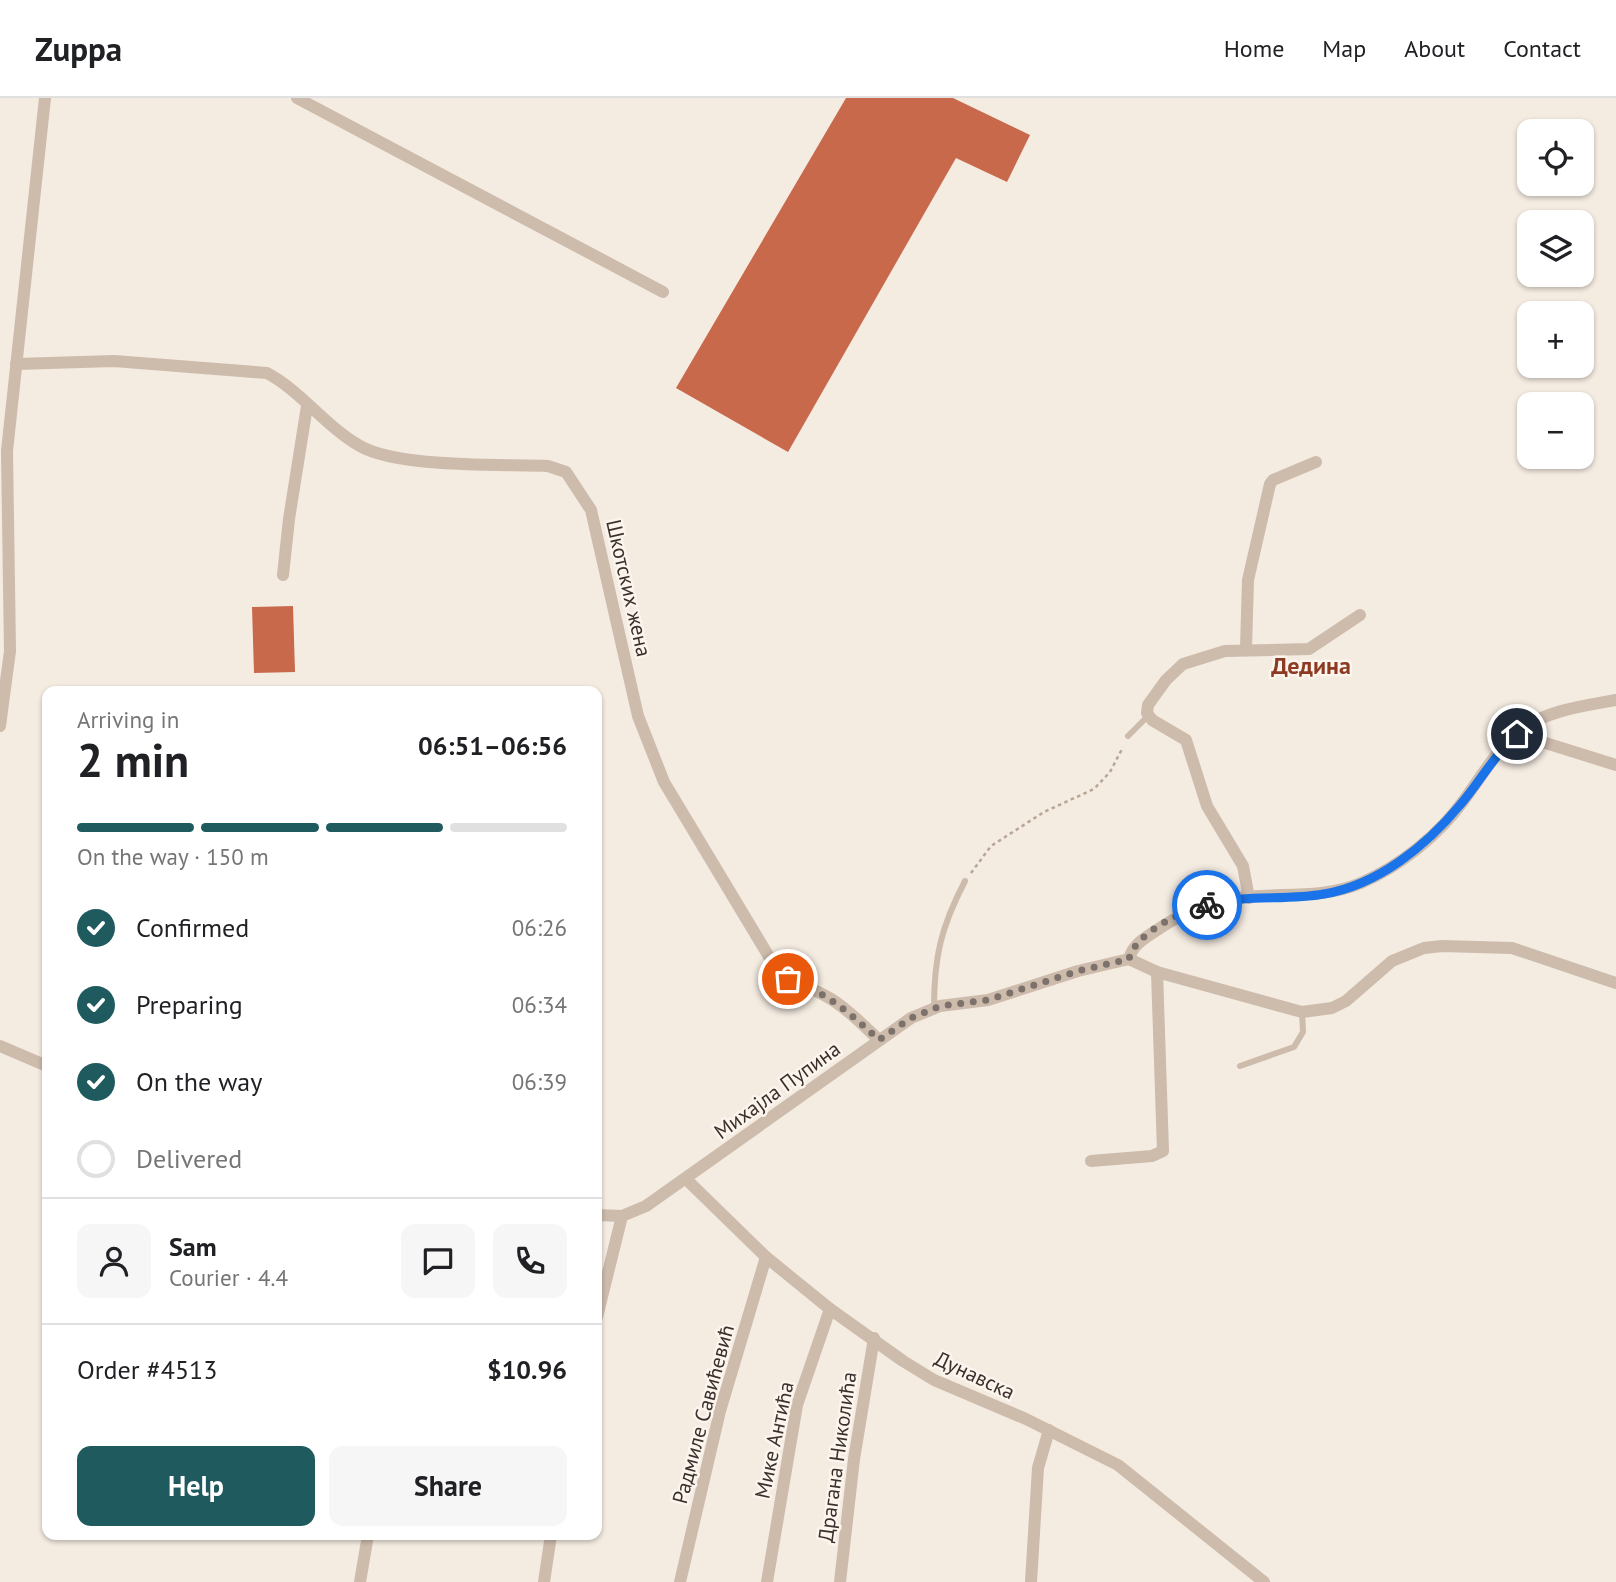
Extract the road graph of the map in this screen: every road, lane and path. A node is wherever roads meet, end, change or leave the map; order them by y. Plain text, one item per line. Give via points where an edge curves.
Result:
1 (45, 98) edge
2 (297, 98) edge
3 (663, 292) dead end
4 (16, 364) junction
5 (307, 406) junction
6 (1316, 462) dead end
7 (283, 575) dead end
8 (1360, 615) dead end
9 (1246, 649) junction
10 (1616, 700) edge
11 (1148, 716) junction
12 (0, 726) edge
13 (1517, 734) junction
14 (1129, 736) joint
15 (1616, 765) edge
16 (965, 881) joint
17 (1249, 898) junction
18 (1129, 959) junction
19 (1157, 972) junction
20 (1616, 983) edge
21 (934, 1008) junction
22 (1302, 1012) junction
23 (879, 1040) junction
24 (0, 1046) edge
25 (42, 1064) edge
26 (1240, 1066) dead end
27 (1091, 1161) dead end
28 (687, 1180) junction
29 (602, 1215) edge
30 (622, 1216) junction
31 (766, 1257) junction
32 (602, 1297) edge
33 (830, 1309) junction
34 (874, 1338) junction
35 (1049, 1430) junction
36 (367, 1540) edge
37 (550, 1540) edge
38 (360, 1582) edge
39 (544, 1582) edge
40 (680, 1582) edge
41 (767, 1582) edge
42 (840, 1582) edge
43 (1031, 1582) edge
44 (1264, 1582) edge

1 - 4 street
2 - 3 street
4 - 5 street, Шкотских жена via 114,361 267,373 281,380
4 - 12 street via 7,451 10,651
5 - 7 street
5 - 23 street, Шкотских жена via 363,448 397,457 566,471 591,510 638,716 664,782 774,965 788,979 835,1001
6 - 9 street via 1270,484 1248,580
8 - 9 street via 1309,649
9 - 11 street via 1208,654 1183,664 1151,701
10 - 13 street via 1563,711
11 - 14 lane
11 - 17 street via 1186,740 1208,806 1243,866
13 - 15 street
13 - 17 street via 1436,831 1392,865 1363,882 1322,894
14 - 16 path via 1110,772 1094,789 1044,812 991,846
16 - 21 lane via 939,939
17 - 18 street via 1196,908 1140,941
18 - 19 street
18 - 21 street, Михајла Пупина via 988,1000
19 - 22 street
19 - 27 street via 1163,1151
20 - 22 street via 1512,948 1443,946 1392,961 1332,1008
21 - 23 street, Михајла Пупина
22 - 26 lane via 1303,1032 1294,1047
23 - 28 street, Михајла Пупина
24 - 25 street
28 - 30 street, Михајла Пупина
28 - 31 street, Дунавска
29 - 30 street, Михајла Пупина
30 - 32 street
31 - 33 street, Дунавска
31 - 40 street, Радмиле Савићевић via 720,1411
33 - 34 street, Дунавска
33 - 41 street, Мике Антића via 797,1405
34 - 35 street, Дунавска via 934,1380
34 - 42 street, Драгана Николића
35 - 43 street via 1038,1468
35 - 44 street, Дунавска via 1118,1465
36 - 38 street
37 - 39 street

